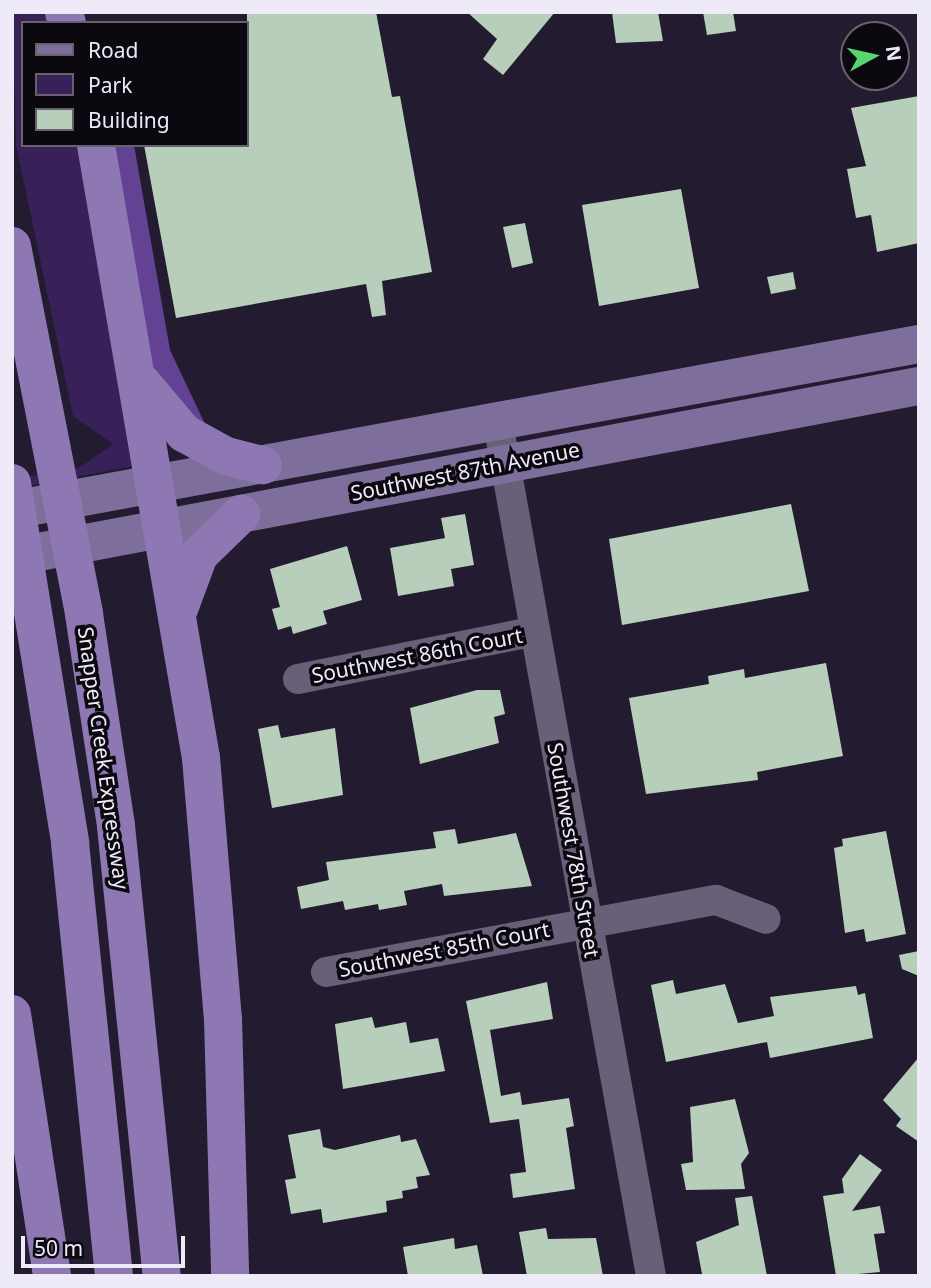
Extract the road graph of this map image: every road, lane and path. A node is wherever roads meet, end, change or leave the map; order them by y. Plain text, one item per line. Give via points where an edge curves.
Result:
1 (96, 147) edge
2 (12, 246) edge
3 (919, 344) edge
4 (829, 362) junction
5 (138, 378) junction
6 (919, 386) edge
7 (835, 403) junction
8 (498, 423) junction
9 (506, 463) junction
10 (263, 466) junction
11 (12, 483) edge
12 (157, 484) junction
13 (12, 510) edge
14 (241, 514) junction
15 (161, 529) junction
16 (12, 557) edge
17 (178, 611) junction
18 (535, 631) junction
19 (299, 679) dead end
20 (766, 919) dead end
21 (587, 922) junction
22 (326, 972) dead end
23 (12, 1014) edge
24 (52, 1276) edge
25 (114, 1276) edge
26 (162, 1276) edge
27 (230, 1276) edge
28 (651, 1276) edge

1 - 5 highway
2 - 26 highway, Snapper Creek Expressway via 84,614 128,925
3 - 4 main road, Southwest 87th Avenue
4 - 7 main road
4 - 8 main road, Southwest 87th Avenue
5 - 10 highway via 184,433
5 - 12 highway
6 - 7 main road, Southwest 87th Avenue
7 - 9 main road, Southwest 87th Avenue
8 - 9 street, Southwest 78th Street
8 - 10 main road, Southwest 87th Avenue
9 - 14 main road, Southwest 87th Avenue
9 - 18 street, Southwest 78th Street
10 - 12 main road, Southwest 87th Avenue
11 - 25 highway via 83,949
12 - 13 main road, Southwest 87th Avenue
12 - 15 highway
14 - 15 main road, Southwest 87th Avenue
14 - 17 highway via 199,555
15 - 16 main road, Southwest 87th Avenue
15 - 17 highway
17 - 27 highway via 201,758 216,915
18 - 19 street, Southwest 86th Court
18 - 21 street, Southwest 78th Street
20 - 21 street, Southwest 85th Court via 716,900
21 - 22 street, Southwest 85th Court
21 - 28 street, Southwest 78th Street
23 - 24 highway

